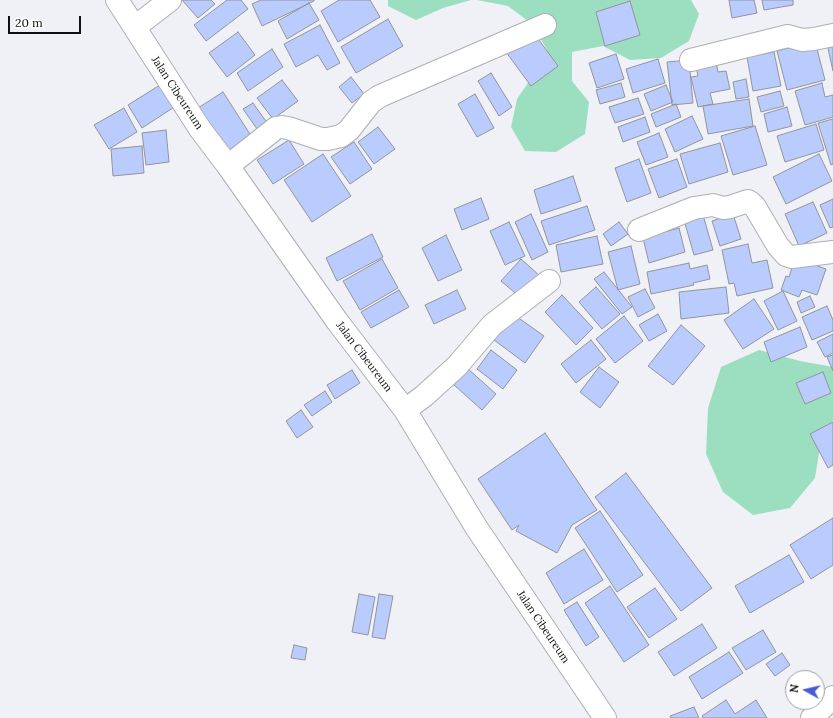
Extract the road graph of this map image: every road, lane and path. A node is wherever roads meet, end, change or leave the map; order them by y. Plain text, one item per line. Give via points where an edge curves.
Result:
1 (117, 0) edge
2 (170, 0) edge
3 (544, 25) dead end
4 (135, 27) junction
5 (833, 35) edge
6 (691, 60) dead end
7 (228, 166) junction
8 (638, 230) dead end
9 (833, 252) edge
10 (549, 281) dead end
11 (405, 410) junction
12 (833, 697) edge
13 (605, 718) edge
14 (813, 718) edge

1 - 4 street, Jalan Cibeureum
2 - 4 street
3 - 7 street via 380,96 371,102 349,130 340,136 321,139 288,128 276,128
4 - 7 street, Jalan Cibeureum via 200,129
5 - 6 street via 802,40 788,36
7 - 11 street, Jalan Cibeureum via 337,321
8 - 9 street via 694,208 713,205 723,208 748,201 755,207 786,255
10 - 11 street via 492,325 458,366
11 - 13 street, Jalan Cibeureum via 476,527
12 - 14 street

